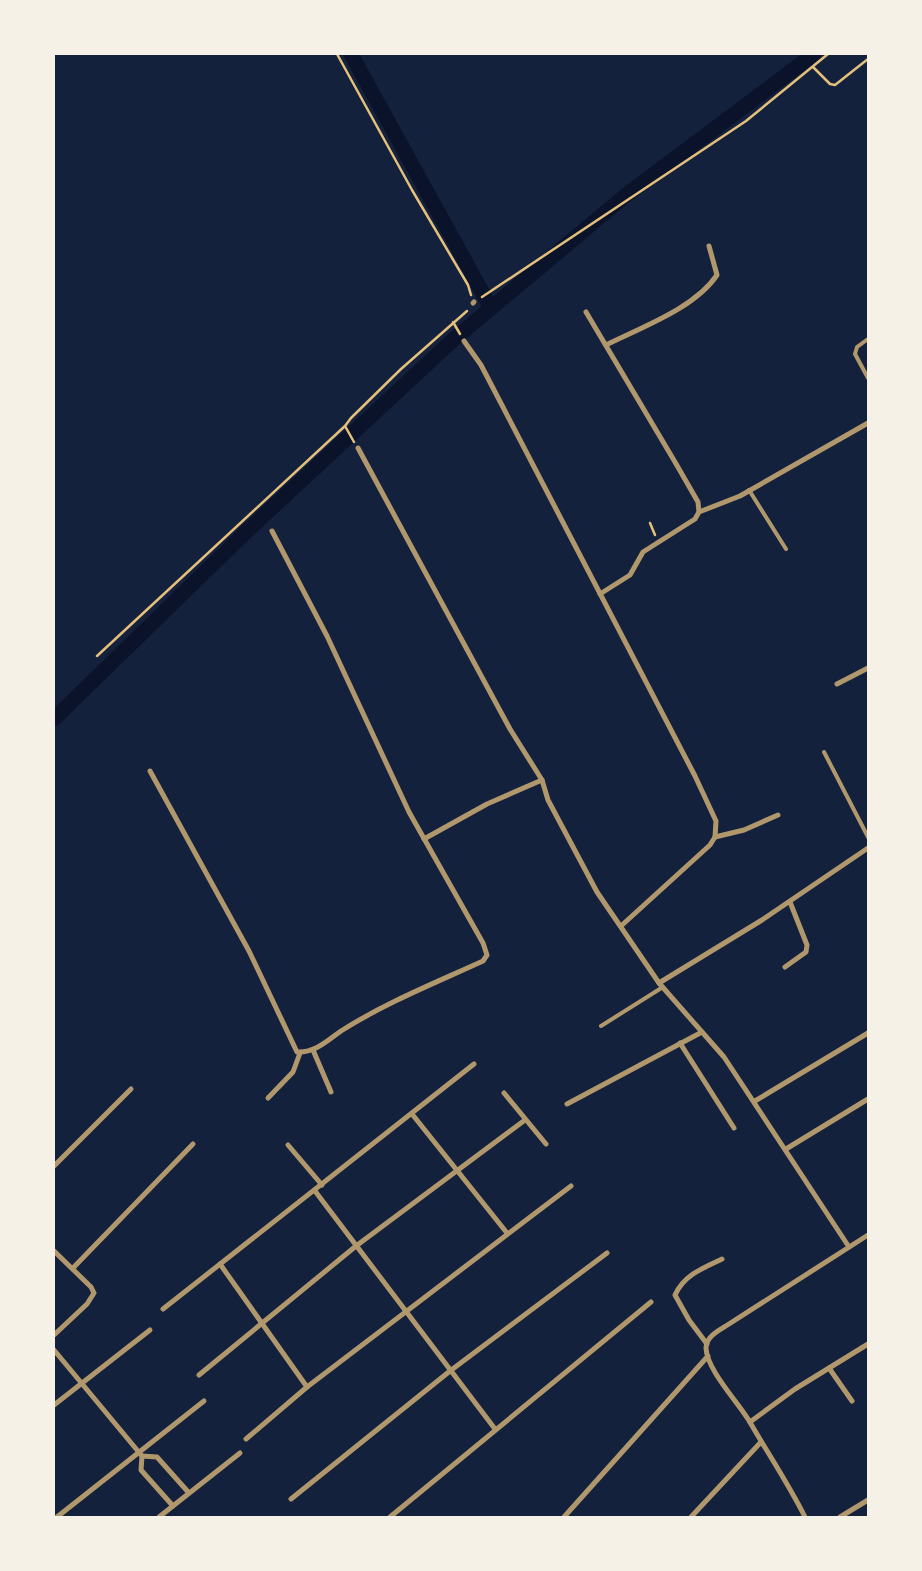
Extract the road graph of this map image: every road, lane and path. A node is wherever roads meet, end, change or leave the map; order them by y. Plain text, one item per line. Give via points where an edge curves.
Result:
1 (338, 54) edge
2 (828, 54) edge
3 (868, 59) edge
4 (814, 67) junction
5 (708, 246) dead end
6 (473, 303) junction
7 (586, 312) dead end
8 (453, 322) junction
9 (457, 327) dead end
10 (868, 339) edge
11 (464, 341) dead end
12 (606, 345) junction
13 (868, 378) edge
14 (868, 423) edge
15 (345, 426) junction
16 (348, 431) dead end
17 (358, 448) dead end
18 (749, 490) junction
19 (700, 512) junction
20 (272, 531) dead end
21 (786, 549) dead end
22 (600, 594) junction
23 (97, 656) dead end
24 (868, 668) edge
25 (837, 684) dead end
26 (824, 752) dead end
27 (150, 771) dead end
28 (542, 780) junction
29 (778, 815) dead end
30 (715, 837) junction
31 (868, 837) edge
32 (424, 839) junction
33 (868, 848) edge
34 (790, 902) junction
35 (621, 926) junction
36 (785, 967) dead end
37 (661, 985) junction
38 (601, 1026) dead end
39 (702, 1032) junction
40 (868, 1033) edge
41 (680, 1044) junction
42 (313, 1050) junction
43 (300, 1052) junction
44 (474, 1064) dead end
45 (131, 1088) dead end
46 (331, 1092) dead end
47 (504, 1093) dead end
48 (268, 1098) dead end
49 (868, 1100) edge
50 (754, 1101) junction
51 (567, 1104) dead end
52 (412, 1114) junction
53 (525, 1120) junction
54 (734, 1128) dead end
55 (193, 1144) dead end
56 (546, 1144) dead end
57 (288, 1145) dead end
58 (786, 1149) junction
59 (54, 1166) edge
60 (457, 1172) junction
61 (322, 1185) junction
62 (571, 1186) dead end
63 (314, 1191) junction
64 (507, 1233) junction
65 (868, 1235) edge
66 (356, 1246) junction
67 (850, 1247) junction
68 (54, 1251) edge
69 (607, 1253) dead end
70 (722, 1259) dead end
71 (220, 1264) junction
72 (73, 1268) junction
73 (651, 1302) dead end
74 (163, 1309) dead end
75 (406, 1312) junction
76 (263, 1324) junction
77 (150, 1330) dead end
78 (54, 1335) edge
79 (707, 1344) junction
80 (868, 1344) edge
81 (54, 1350) edge
82 (708, 1356) junction
83 (829, 1368) junction
84 (450, 1371) junction
85 (199, 1375) dead end
86 (82, 1383) junction
87 (307, 1387) junction
88 (204, 1401) dead end
89 (852, 1401) dead end
90 (54, 1405) edge
91 (750, 1422) junction
92 (496, 1429) junction
93 (246, 1439) dead end
94 (761, 1442) junction
95 (240, 1453) dead end
96 (141, 1454) junction
97 (189, 1493) junction
98 (291, 1499) dead end
99 (868, 1500) edge
100 (172, 1506) junction
101 (57, 1517) edge
102 (159, 1517) edge
103 (390, 1517) edge
104 (564, 1517) edge
105 (691, 1517) edge
106 (805, 1517) edge
107 (840, 1517) edge

1 - 6 path via 468,286
2 - 4 path
3 - 4 path via 840,84 830,84
4 - 6 path via 746,121
5 - 12 street via 718,275 709,288 695,299
6 - 8 path
7 - 12 street
8 - 9 path
8 - 15 path
10 - 13 lane via 857,347 855,354
11 - 22 street via 481,365
12 - 19 street via 693,494
14 - 18 street
15 - 16 path
15 - 23 path
17 - 28 street via 510,729
18 - 19 street
18 - 21 lane
19 - 22 street via 695,519 643,552 630,575
20 - 32 street
22 - 30 street via 695,776 716,821
24 - 25 street
26 - 31 lane
27 - 43 street via 249,951 290,1042
28 - 32 street via 487,804
28 - 35 street via 548,800 597,892
29 - 30 street via 744,830
30 - 35 street
32 - 42 street via 487,955 482,961 370,1013
33 - 34 street
34 - 36 street via 807,945 806,952
34 - 37 street
35 - 37 street
37 - 38 lane
37 - 39 street
39 - 41 street
39 - 50 street via 724,1057
40 - 50 street
41 - 51 street
41 - 54 street
42 - 43 street
42 - 46 street
43 - 48 street via 294,1072
44 - 52 street
45 - 59 street
47 - 53 street
49 - 58 street
50 - 58 street
52 - 60 street
52 - 61 street
53 - 56 street
53 - 60 street
55 - 72 street
57 - 61 street
58 - 67 street
60 - 64 street
60 - 66 street
61 - 63 street
62 - 64 street
63 - 66 street
63 - 71 street
64 - 75 street
65 - 67 street
66 - 75 street
66 - 76 street
67 - 79 street via 729,1324
68 - 72 street
69 - 84 street
70 - 79 street via 688,1276 675,1295
71 - 74 street
71 - 76 street
72 - 78 street via 91,1287 93,1297
73 - 92 street
75 - 84 street
75 - 87 street
76 - 85 street
76 - 87 street
77 - 86 street
79 - 82 street
80 - 83 street
81 - 86 street
82 - 91 street
82 - 104 street
83 - 89 street
83 - 91 street
84 - 92 street
84 - 98 street
86 - 90 street
86 - 96 street
87 - 93 street
88 - 96 street
91 - 94 street
92 - 103 street
94 - 105 street
94 - 106 street
95 - 97 street
96 - 97 street via 157,1457
96 - 100 street via 141,1470
96 - 101 street
97 - 100 street
99 - 107 street
100 - 102 street

